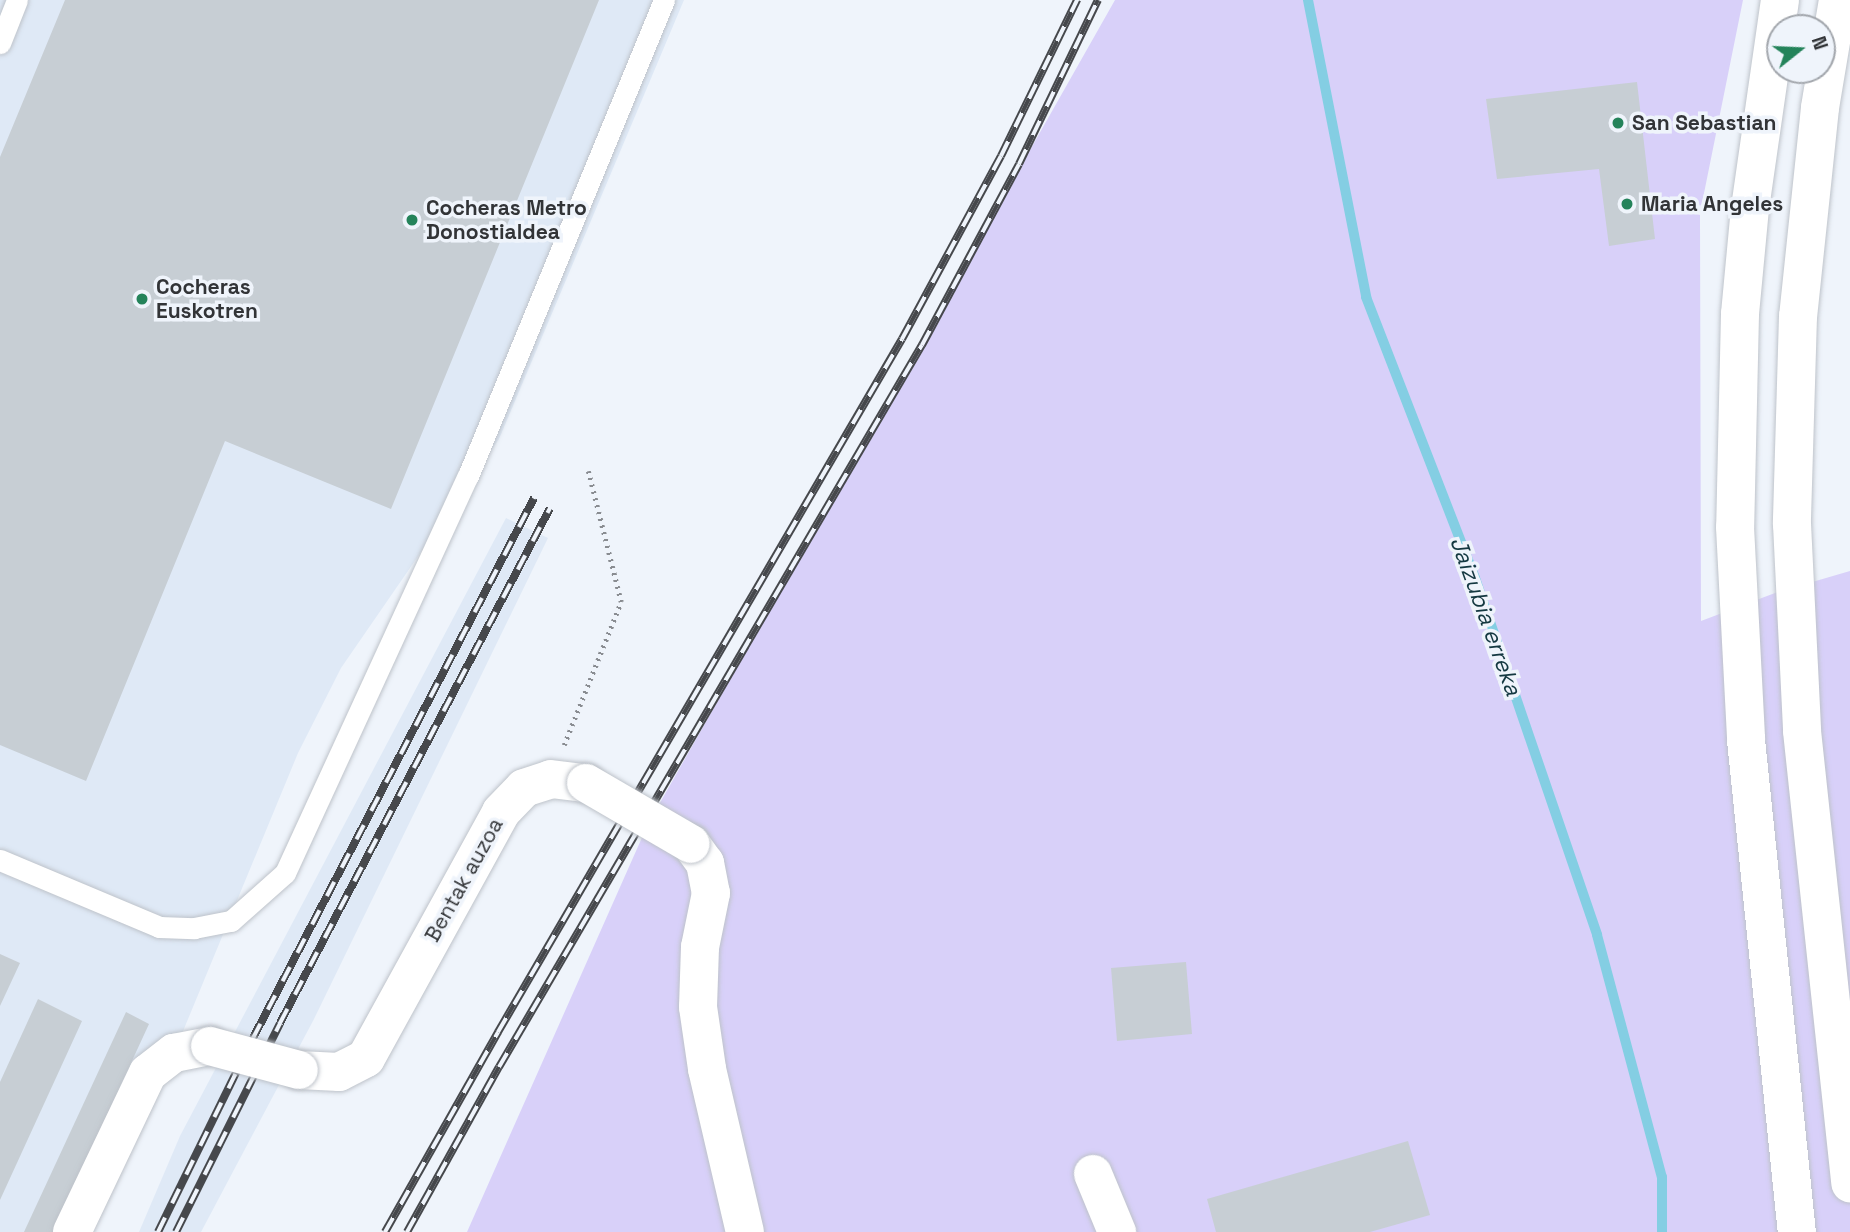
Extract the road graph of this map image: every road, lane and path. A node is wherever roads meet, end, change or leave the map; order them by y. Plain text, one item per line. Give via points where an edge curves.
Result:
1 (17, 0) edge
2 (664, 0) edge
3 (1780, 0) edge
4 (1838, 0) edge
5 (0, 43) edge
6 (588, 471) dead end
7 (568, 781) junction
8 (0, 860) edge
9 (1093, 1174) dead end
10 (1850, 1183) edge
11 (72, 1232) edge
12 (745, 1232) edge
13 (1117, 1232) edge
14 (1797, 1232) edge

1 - 5 lane
2 - 8 lane via 468,475 285,873 230,921 194,928 159,926
3 - 14 main road via 1763,101 1741,301 1735,527 1746,740
4 - 10 main road via 1820,108 1800,290 1792,524 1802,731
6 - 7 path via 621,602
7 - 11 main road, Bentak auzoa, bridge via 524,788 501,812 366,1058 339,1072 299,1070 210,1046 174,1053 148,1073
7 - 12 main road, bridge via 691,844 705,863 710,892 700,947 698,1007 707,1069
9 - 13 main road

